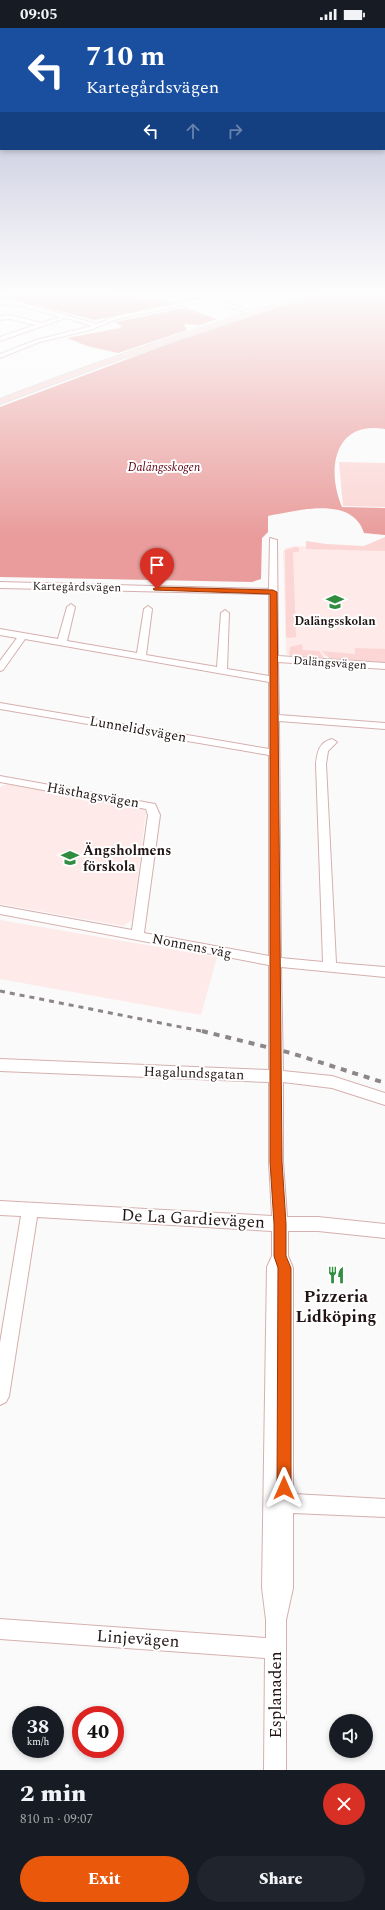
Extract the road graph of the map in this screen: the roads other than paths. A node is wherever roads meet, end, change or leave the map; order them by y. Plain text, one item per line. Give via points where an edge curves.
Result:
1 (68, 376) edge
2 (0, 402) edge
3 (273, 540) dead end
4 (0, 585) edge
5 (273, 592) junction
6 (71, 607) dead end
7 (148, 609) dead end
8 (225, 613) dead end
9 (0, 632) edge
10 (23, 636) junction
11 (62, 643) junction
12 (142, 655) junction
13 (275, 659) junction
14 (385, 666) edge
15 (0, 668) edge
16 (222, 670) junction
17 (275, 680) junction
18 (0, 706) edge
19 (275, 718) junction
20 (385, 726) edge
21 (332, 742) dead end
22 (275, 753) junction
23 (0, 779) edge
24 (0, 910) edge
25 (138, 936) junction
26 (276, 962) junction
27 (330, 966) junction
28 (385, 972) edge
29 (0, 1065) edge
30 (276, 1076) junction
31 (385, 1099) edge
32 (0, 1208) edge
33 (30, 1210) junction
34 (280, 1224) junction
35 (385, 1231) edge
36 (280, 1256) junction
37 (0, 1396) edge
38 (284, 1504) junction
39 (385, 1508) edge
40 (276, 1620) junction
41 (0, 1629) edge
42 (276, 1649) junction
43 (275, 1770) edge

1 - 2 main road
3 - 5 street, Esplanaden
4 - 5 street, Kartegårdsvägen
5 - 13 street, Esplanaden
6 - 11 street
7 - 12 street
8 - 16 street
9 - 10 street
10 - 11 street
10 - 15 street
11 - 12 street
12 - 16 street
13 - 14 street, Dalängsvägen
13 - 17 street, Esplanaden
16 - 17 street
17 - 19 street, Esplanaden
18 - 22 street, Lunnelidsvägen
19 - 20 street
19 - 22 street, Esplanaden
21 - 27 street via 322,751 321,764
22 - 26 street, Esplanaden
23 - 25 street, Hästhagsvägen via 151,806 154,815
24 - 25 street, Nonnens väg
25 - 26 street, Nonnens väg
26 - 27 street, Nonnens väg
26 - 30 street, Esplanaden
27 - 28 street, Nonnens väg
29 - 30 street, Hagalundsgatan
30 - 31 street, Hagalundsgatan via 332,1082
30 - 34 street, Esplanaden via 276,1162
32 - 33 street, De La Gardievägen
33 - 34 street, De La Gardievägen
33 - 37 street
34 - 35 street, De La Gardievägen via 318,1224
34 - 36 street, Esplanaden
36 - 38 street, Esplanaden via 285,1268
36 - 40 street, Esplanaden via 275,1267 274,1283 272,1588
38 - 39 street
38 - 40 street, Esplanaden via 284,1588
40 - 42 street, Esplanaden
41 - 42 street, Linjevägen
42 - 43 street, Esplanaden

